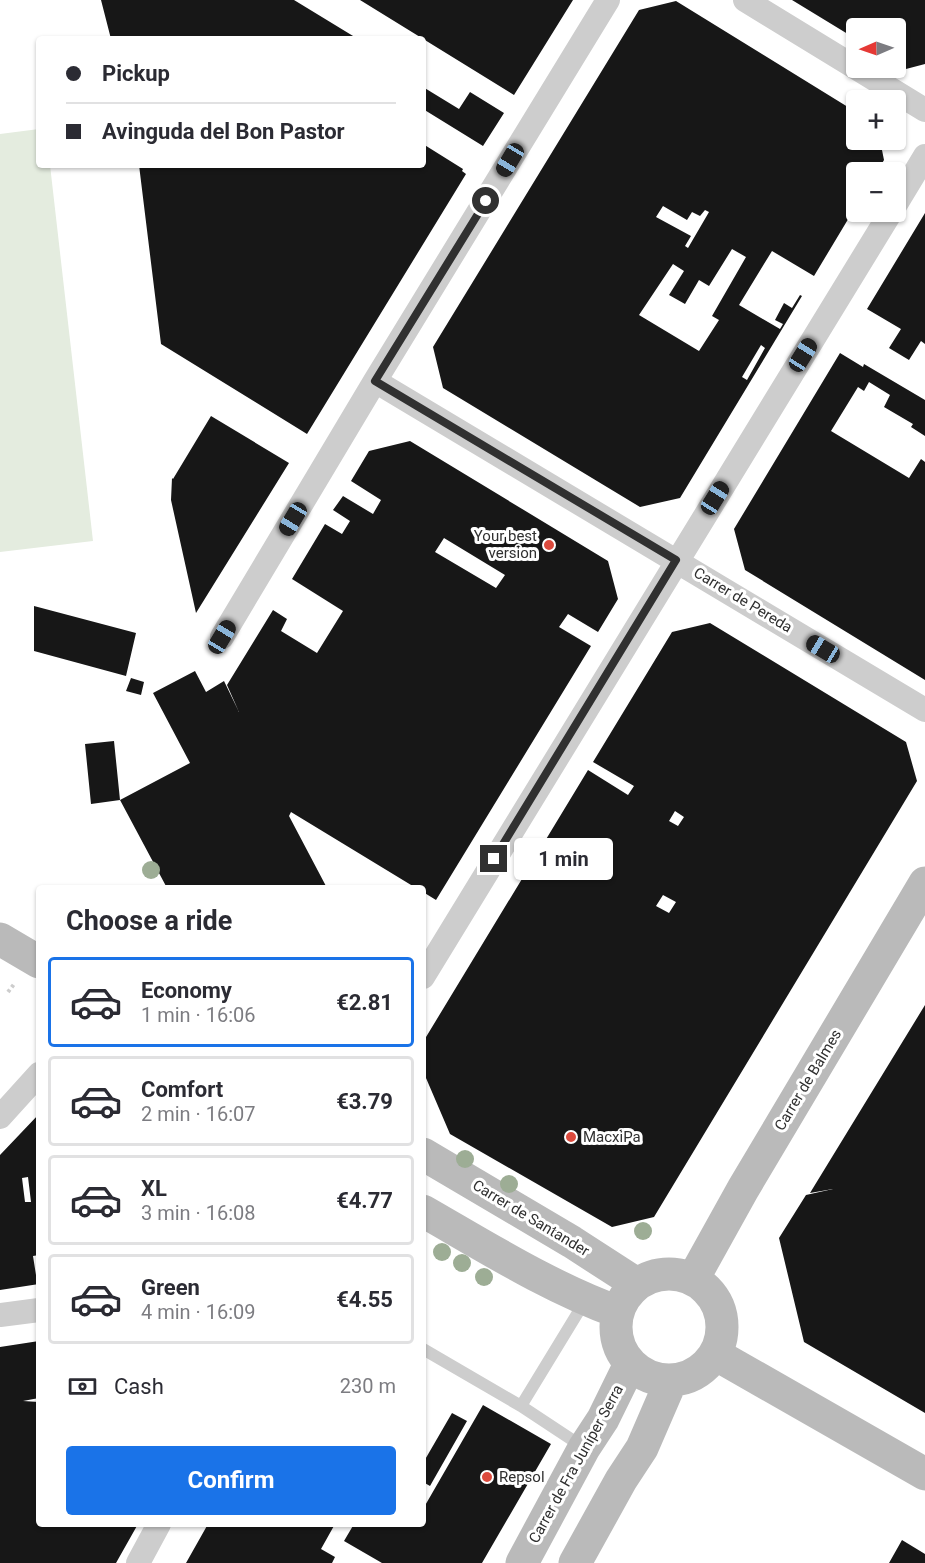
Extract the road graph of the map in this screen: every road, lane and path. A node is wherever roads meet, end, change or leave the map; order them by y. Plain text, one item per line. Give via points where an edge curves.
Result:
1 (608, 0) edge
2 (745, 0) edge
3 (925, 110) edge
4 (925, 156) edge
5 (906, 187) edge
6 (885, 222) edge
7 (375, 381) junction
8 (676, 560) junction
9 (222, 637) dead end
10 (925, 710) edge
11 (925, 883) edge
12 (0, 939) edge
13 (36, 960) edge
14 (426, 972) edge
15 (15, 983) dead end
16 (8, 992) dead end
17 (36, 1077) edge
18 (0, 1117) edge
19 (426, 1156) edge
20 (426, 1213) edge
21 (693, 1279) junction
22 (637, 1284) junction
23 (585, 1300) junction
24 (36, 1310) edge
25 (618, 1312) junction
26 (0, 1315) edge
27 (426, 1351) edge
28 (715, 1354) junction
29 (630, 1364) junction
30 (671, 1381) junction
31 (521, 1406) junction
32 (584, 1448) junction
33 (925, 1474) edge
34 (157, 1527) edge
35 (138, 1563) edge
36 (522, 1563) edge
37 (575, 1563) edge

1 - 7 street
2 - 3 street
4 - 5 street
6 - 8 street
7 - 8 street, Carrer de Pereda
7 - 9 street
8 - 10 street, Carrer de Pereda
8 - 14 street
11 - 21 street, Carrer de Balmes
12 - 13 street
15 - 16 path
17 - 18 street
19 - 22 street, Carrer de Santander
20 - 23 street
21 - 22 street via 664,1274
21 - 28 street via 717,1303 722,1320 722,1337
22 - 25 street
23 - 25 street
23 - 31 lane
24 - 26 street
25 - 29 street via 617,1340
27 - 31 lane
28 - 30 street via 698,1371
28 - 33 street
29 - 30 street via 656,1379
29 - 32 street, Carrer de Fra Juníper Serra
30 - 37 street via 642,1448
31 - 32 lane
32 - 36 street, Carrer de Fra Juníper Serra
34 - 35 street

